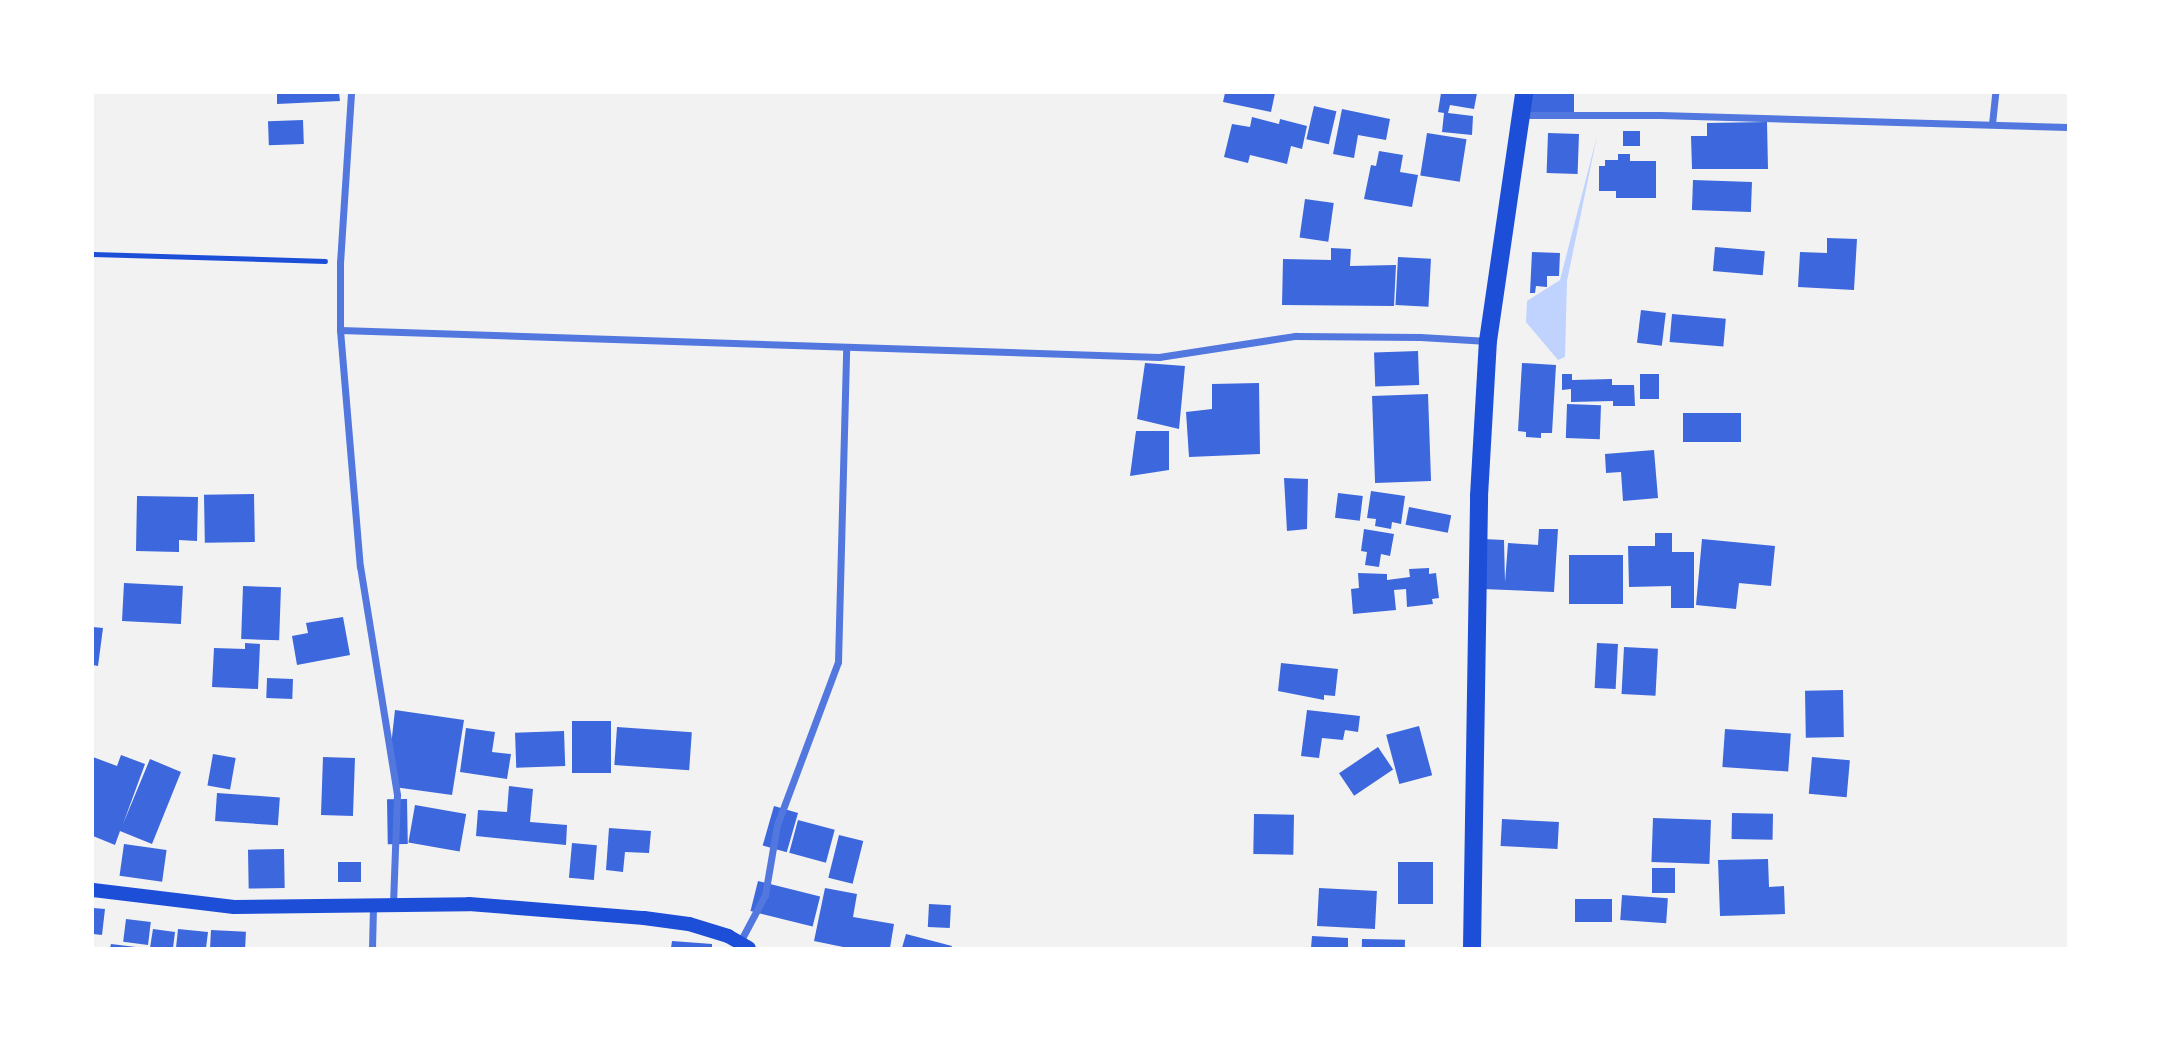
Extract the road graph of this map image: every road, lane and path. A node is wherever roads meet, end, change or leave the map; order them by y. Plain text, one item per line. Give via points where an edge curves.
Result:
1 (351, 93) edge
2 (1524, 93) edge
3 (1995, 93) edge
4 (1521, 115) junction
5 (1993, 124) junction
6 (2068, 127) edge
7 (93, 254) edge
8 (340, 261) junction
9 (340, 330) junction
10 (1488, 341) junction
11 (846, 347) junction
12 (93, 890) edge
13 (373, 906) junction
14 (393, 906) junction
15 (744, 946) edge
16 (372, 948) edge
17 (1472, 948) edge

1 - 8 street
2 - 4 main road
3 - 5 street
4 - 5 street
4 - 10 main road
5 - 6 street
7 - 8 path
8 - 9 street
9 - 11 street
9 - 14 street via 360,566 397,795
10 - 11 street via 1295,336 1159,357
10 - 17 main road via 1479,495
11 - 15 street via 838,662 777,825 765,895
12 - 13 main road via 234,906
13 - 14 main road
13 - 16 street
14 - 15 main road via 469,904 644,918 689,924

